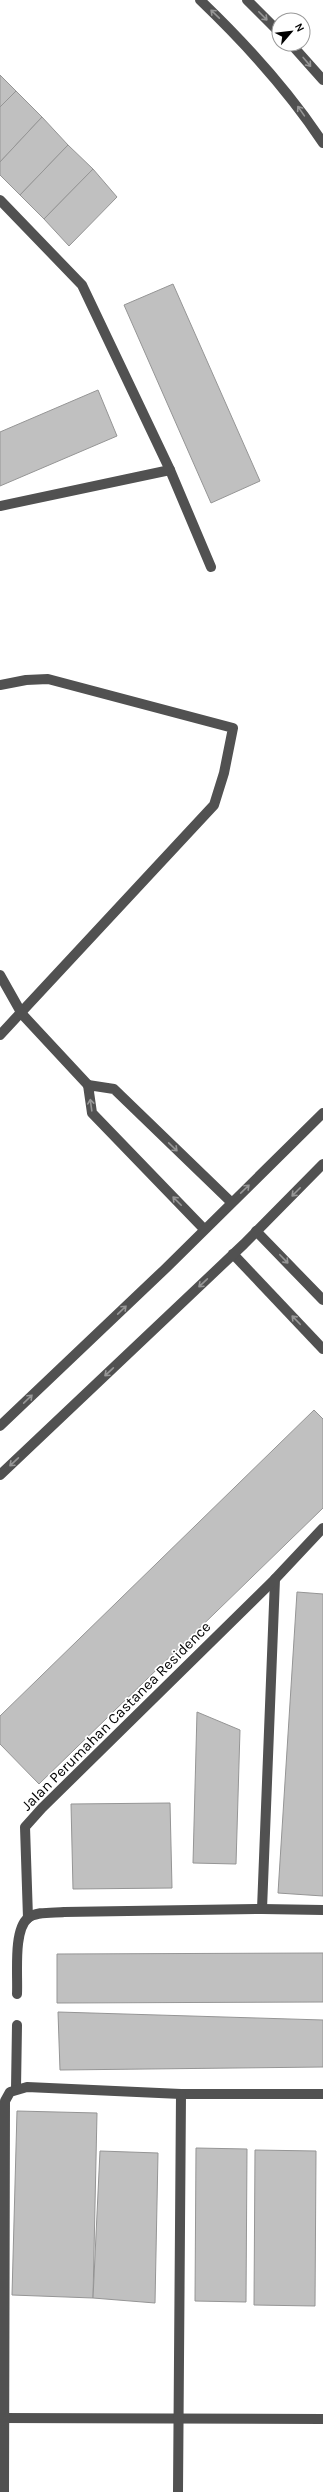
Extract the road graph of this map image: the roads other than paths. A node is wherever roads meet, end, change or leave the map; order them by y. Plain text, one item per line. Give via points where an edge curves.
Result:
1 (200, 0) edge
2 (247, 0) edge
3 (271, 24) edge
4 (298, 52) edge
5 (323, 80) edge
6 (323, 143) edge
7 (0, 200) edge
8 (170, 470) junction
9 (0, 506) edge
10 (211, 567) dead end
11 (0, 685) edge
12 (0, 975) edge
13 (22, 1014) junction
14 (0, 1035) edge
15 (88, 1085) junction
16 (323, 1113) edge
17 (323, 1164) edge
18 (231, 1202) junction
19 (204, 1229) junction
20 (256, 1231) junction
21 (233, 1254) junction
22 (323, 1300) edge
23 (323, 1349) edge
24 (0, 1426) edge
25 (0, 1475) edge
26 (323, 1528) edge
27 (275, 1579) junction
28 (262, 1909) junction
29 (323, 1910) edge
30 (28, 1918) junction
31 (17, 1994) dead end
32 (17, 2025) dead end
33 (16, 2089) junction
34 (181, 2094) junction
35 (323, 2094) edge
36 (2, 2418) edge
37 (179, 2418) junction
38 (323, 2419) edge
39 (4, 2492) edge
40 (178, 2492) edge

6 -> 1 street via 290,95
2 -> 3 street
4 -> 5 street
7 - 8 street via 82,285
8 - 9 street
8 - 10 street
11 - 13 street via 48,679 233,728 224,773 214,805
12 - 13 street
13 - 14 street
13 - 15 street
15 -> 18 street via 114,1089
19 -> 15 street via 92,1113
18 -> 16 street
17 -> 20 street
18 - 19 street
24 -> 19 street
20 - 21 street
20 -> 22 street
23 -> 21 street
21 -> 25 street
26 - 27 street, Jalan Perumahan Castanea Residence
27 - 28 street
27 - 30 street, Jalan Perumahan Castanea Residence via 25,1827
28 - 29 street
28 - 30 street via 64,1912 38,1914
30 - 31 street, Jalan Perumahan Castanea Residence via 19,1931
32 - 33 street
33 - 34 street via 27,2087
33 - 36 street via 10,2092 5,2101
34 - 35 street
34 - 37 street
36 - 37 street
36 - 39 street
37 - 38 street
37 - 40 street

